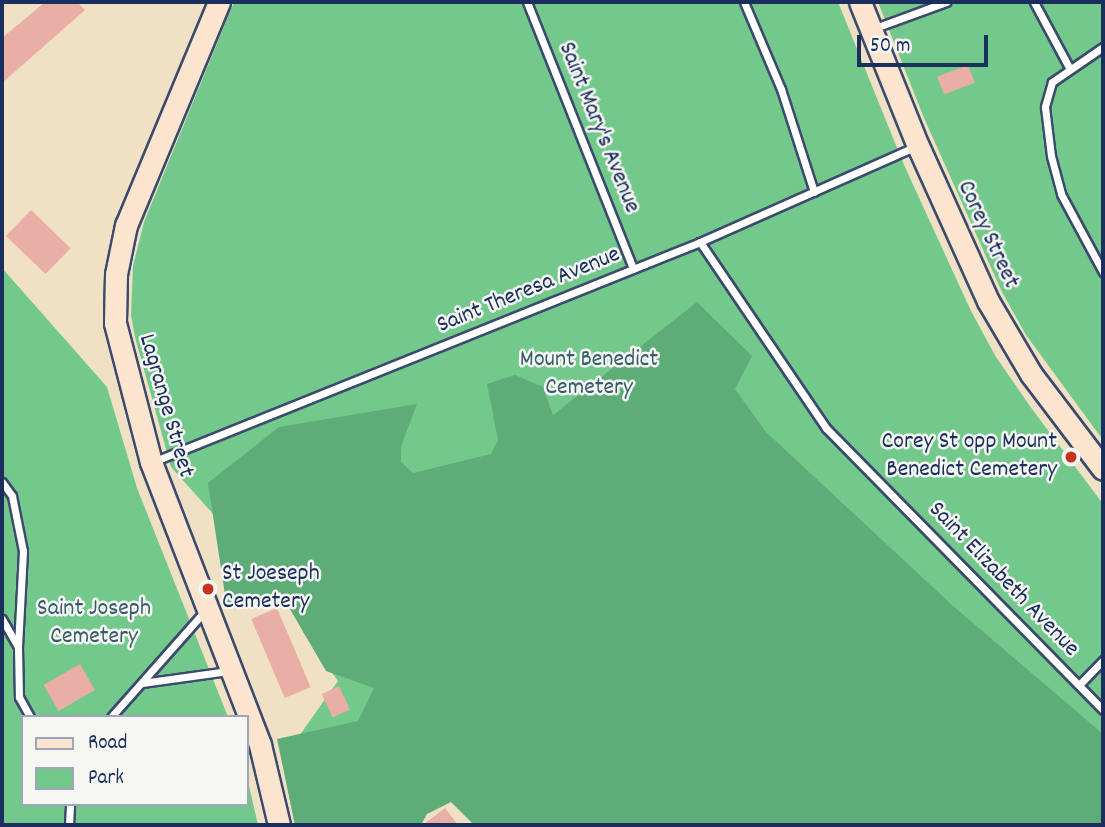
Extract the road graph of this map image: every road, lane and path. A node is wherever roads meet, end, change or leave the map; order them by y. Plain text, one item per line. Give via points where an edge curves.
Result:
1 (219, 2) edge
2 (527, 2) edge
3 (744, 2) edge
4 (860, 2) edge
5 (946, 2) edge
6 (1034, 2) edge
7 (871, 30) junction
8 (1103, 47) edge
9 (1070, 69) junction
10 (918, 146) junction
11 (814, 192) junction
12 (700, 242) junction
13 (633, 269) junction
14 (1103, 272) edge
15 (151, 462) junction
16 (1103, 470) edge
17 (2, 482) edge
18 (207, 609) junction
19 (2, 619) edge
20 (18, 648) junction
21 (1103, 660) edge
22 (231, 671) junction
23 (142, 683) junction
24 (1079, 685) junction
25 (1103, 709) edge
26 (29, 715) edge
27 (113, 715) edge
28 (70, 806) edge
29 (69, 825) edge
30 (279, 825) edge

1 - 15 main road, Lagrange Street via 134,202 117,262 117,336
2 - 13 lane, Saint Mary's Avenue
3 - 11 lane via 781,89
4 - 7 main road, Corey Street
5 - 7 lane
6 - 9 lane
7 - 10 main road, Corey Street
8 - 9 lane
9 - 14 lane via 1052,82 1045,107 1051,156 1061,194
10 - 11 lane, Saint Theresa Avenue
10 - 16 main road, Corey Street via 1001,326 1049,400
11 - 12 lane, Saint Theresa Avenue
12 - 13 lane, Saint Theresa Avenue
12 - 24 lane, Saint Elizabeth Avenue via 826,428
13 - 15 lane, Saint Theresa Avenue
15 - 18 main road, Lagrange Street
17 - 20 lane via 12,496 23,551
18 - 22 main road, Lagrange Street
18 - 23 lane
19 - 20 lane
20 - 26 lane via 19,697
21 - 24 lane
22 - 23 lane
22 - 30 main road, Lagrange Street via 260,745
23 - 27 lane
24 - 25 lane, Saint Elizabeth Avenue
28 - 29 lane

